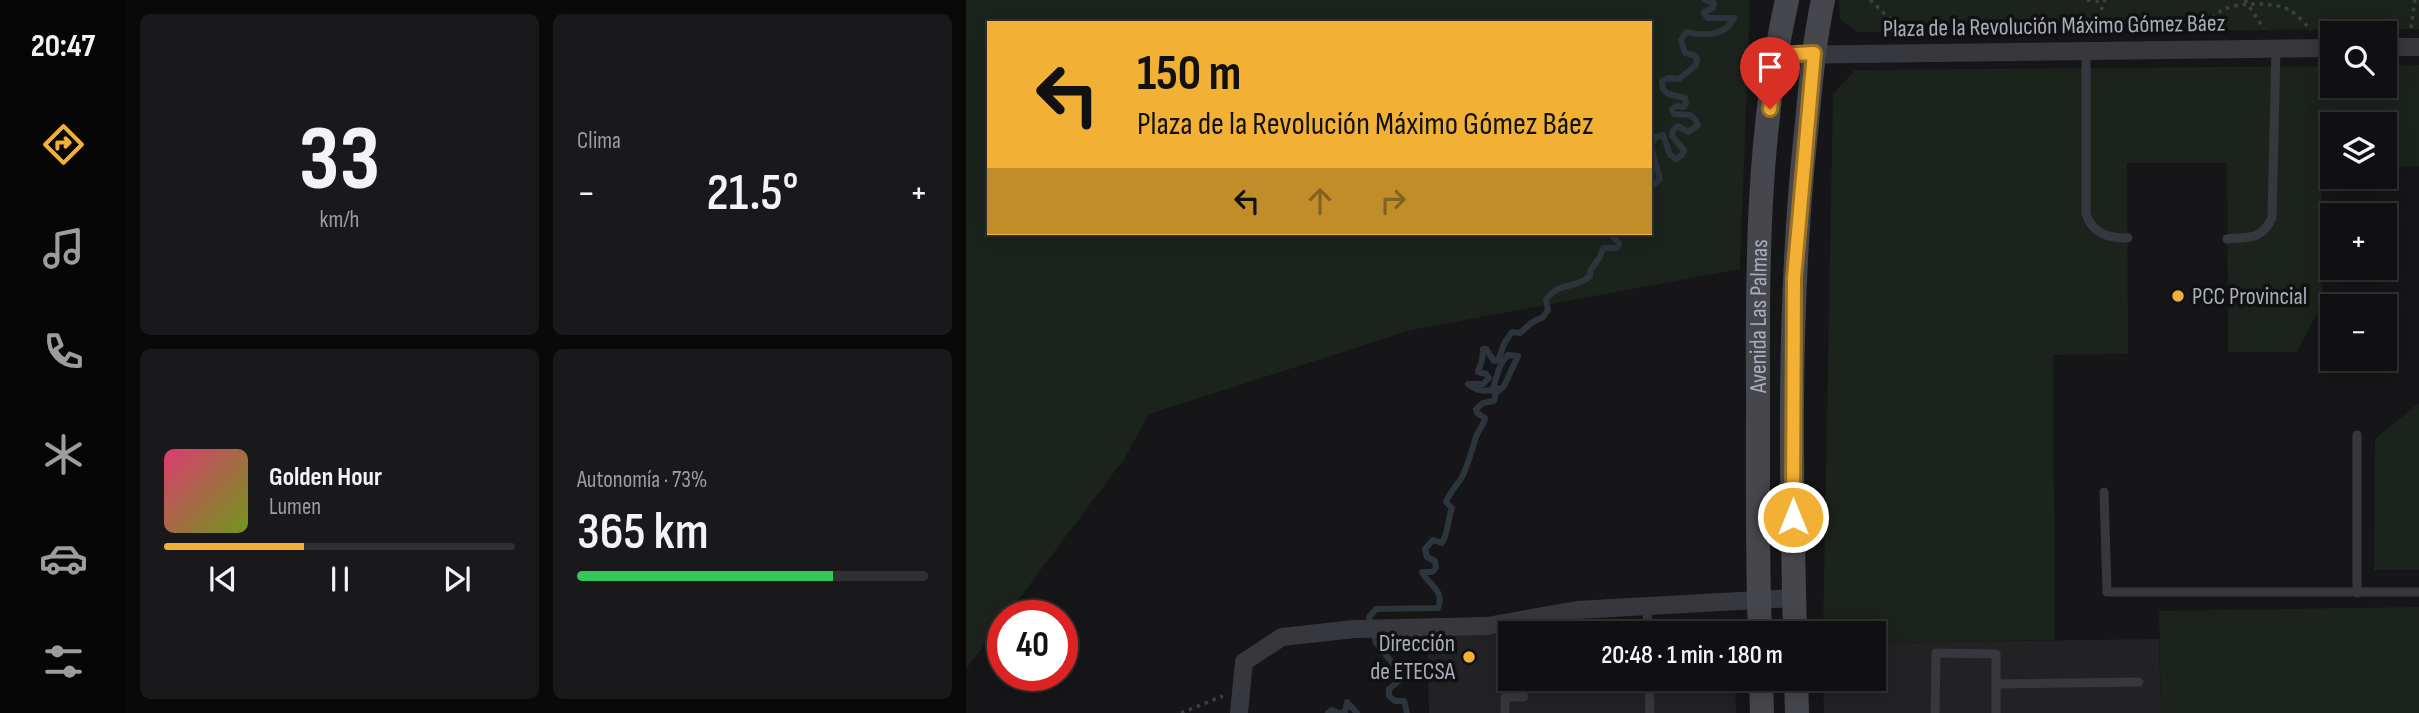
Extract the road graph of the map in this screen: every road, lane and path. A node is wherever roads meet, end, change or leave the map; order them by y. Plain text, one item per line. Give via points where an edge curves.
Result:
1 (1787, 0) edge
2 (1823, 0) edge
3 (1870, 0) edge
4 (2087, 0) edge
5 (2415, 0) edge
6 (2104, 1) edge
7 (2247, 2) edge
8 (2320, 39) edge
9 (2414, 47) edge
10 (2320, 48) edge
11 (2188, 49) junction
12 (2276, 49) junction
13 (2085, 51) junction
14 (1903, 52) junction
15 (1814, 53) junction
16 (1776, 55) junction
17 (2127, 238) dead end
18 (2227, 239) dead end
19 (2357, 435) dead end
20 (2104, 492) dead end
21 (2419, 592) edge
22 (2357, 593) junction
23 (1758, 598) junction
24 (1794, 598) junction
25 (1647, 605) junction
26 (1648, 621) edge
27 (1759, 621) edge
28 (1795, 621) edge
29 (2139, 682) dead end
30 (1996, 684) junction
31 (1241, 688) junction
32 (1649, 691) edge
33 (1761, 691) edge
34 (1796, 691) edge
35 (1524, 697) dead end
36 (1181, 713) edge
37 (1239, 713) edge
38 (1505, 713) edge
39 (1650, 713) edge
40 (1762, 713) edge
41 (1797, 713) edge
42 (1935, 713) edge
43 (1996, 713) edge

1 - 16 street, Avenida Las Palmas
2 - 15 street, Avenida Las Palmas
3 - 14 path via 1897,25
4 - 6 path
5 - 9 path
6 - 13 path
7 - 8 path via 2290,10
7 - 11 path via 2223,9 2208,20
7 - 12 path
10 - 12 street, Plaza de la Revolución Máximo Gómez Báez
11 - 12 street, Plaza de la Revolución Máximo Gómez Báez
11 - 13 street, Plaza de la Revolución Máximo Gómez Báez
12 - 18 lane via 2272,218 2259,234
13 - 14 street, Plaza de la Revolución Máximo Gómez Báez
13 - 17 lane via 2086,214 2100,233
14 - 15 street, Plaza de la Revolución Máximo Gómez Báez
15 - 16 street, Plaza de la Revolución Máximo Gómez Báez
15 - 24 street, Avenida Las Palmas via 1794,278
16 - 23 street, Avenida Las Palmas via 1763,164 1757,278
19 - 22 lane
20 - 22 lane via 2107,592
21 - 22 lane
23 - 24 street
23 - 25 street
23 - 27 street, Avenida Las Palmas
24 - 28 street, Avenida Las Palmas
25 - 26 lane
25 - 31 street via 1577,610 1488,626 1354,629 1282,637 1244,662
29 - 30 lane
30 - 42 lane via 1996,654 1936,653
30 - 43 lane
31 - 36 path
31 - 37 street
32 - 39 lane
33 - 40 street
34 - 41 street
35 - 38 lane via 1505,697

